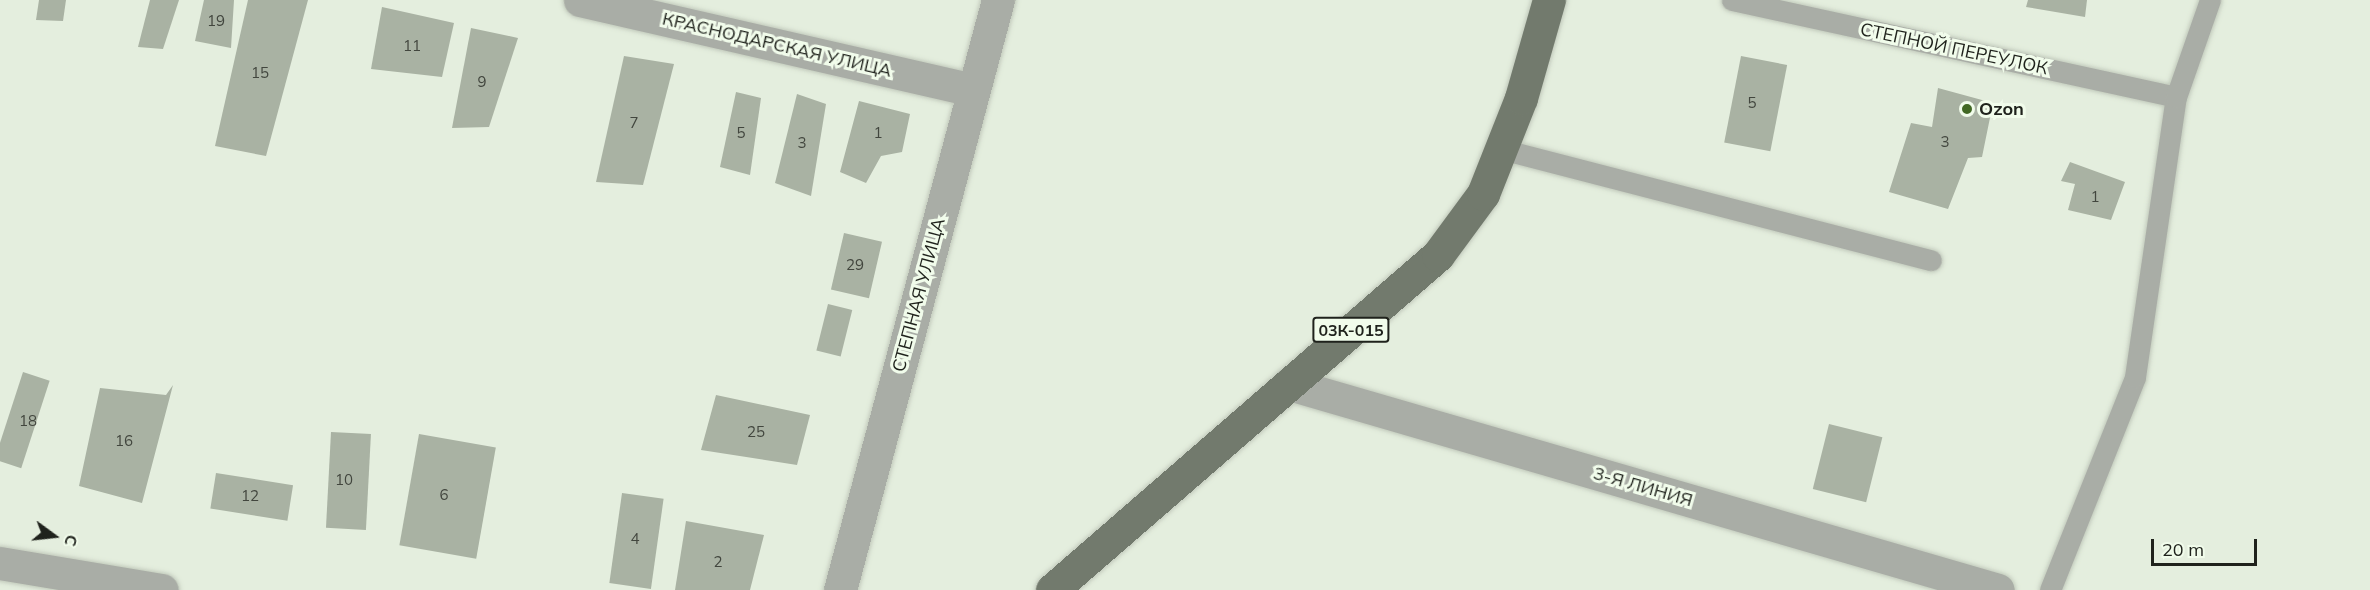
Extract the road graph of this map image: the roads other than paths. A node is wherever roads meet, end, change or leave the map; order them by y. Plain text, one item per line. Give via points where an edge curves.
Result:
1 (580, 0) edge
2 (998, 0) edge
3 (1549, 0) edge
4 (1732, 0) edge
5 (2210, 0) edge
6 (973, 90) junction
7 (2175, 97) junction
8 (1501, 149) junction
9 (1930, 260) dead end
10 (1289, 384) junction
11 (0, 563) edge
12 (162, 590) edge
13 (840, 590) edge
14 (1052, 590) edge
15 (1998, 590) edge
16 (2050, 590) edge

1 - 6 street, КРАСНОДАРСКАЯ УЛИЦА
2 - 6 street, СТЕПНАЯ УЛИЦА
3 - 8 main road, 03К-015 via 1521,98
4 - 7 lane, СТЕПНОЙ ПЕРЕУЛОК
5 - 7 lane
6 - 13 street, СТЕПНАЯ УЛИЦА
7 - 16 lane via 2135,377
8 - 9 lane
8 - 10 main road, 03К-015 via 1483,194 1438,255
10 - 14 main road, 03К-015
10 - 15 street, 3-Я ЛИНИЯ
11 - 12 street

